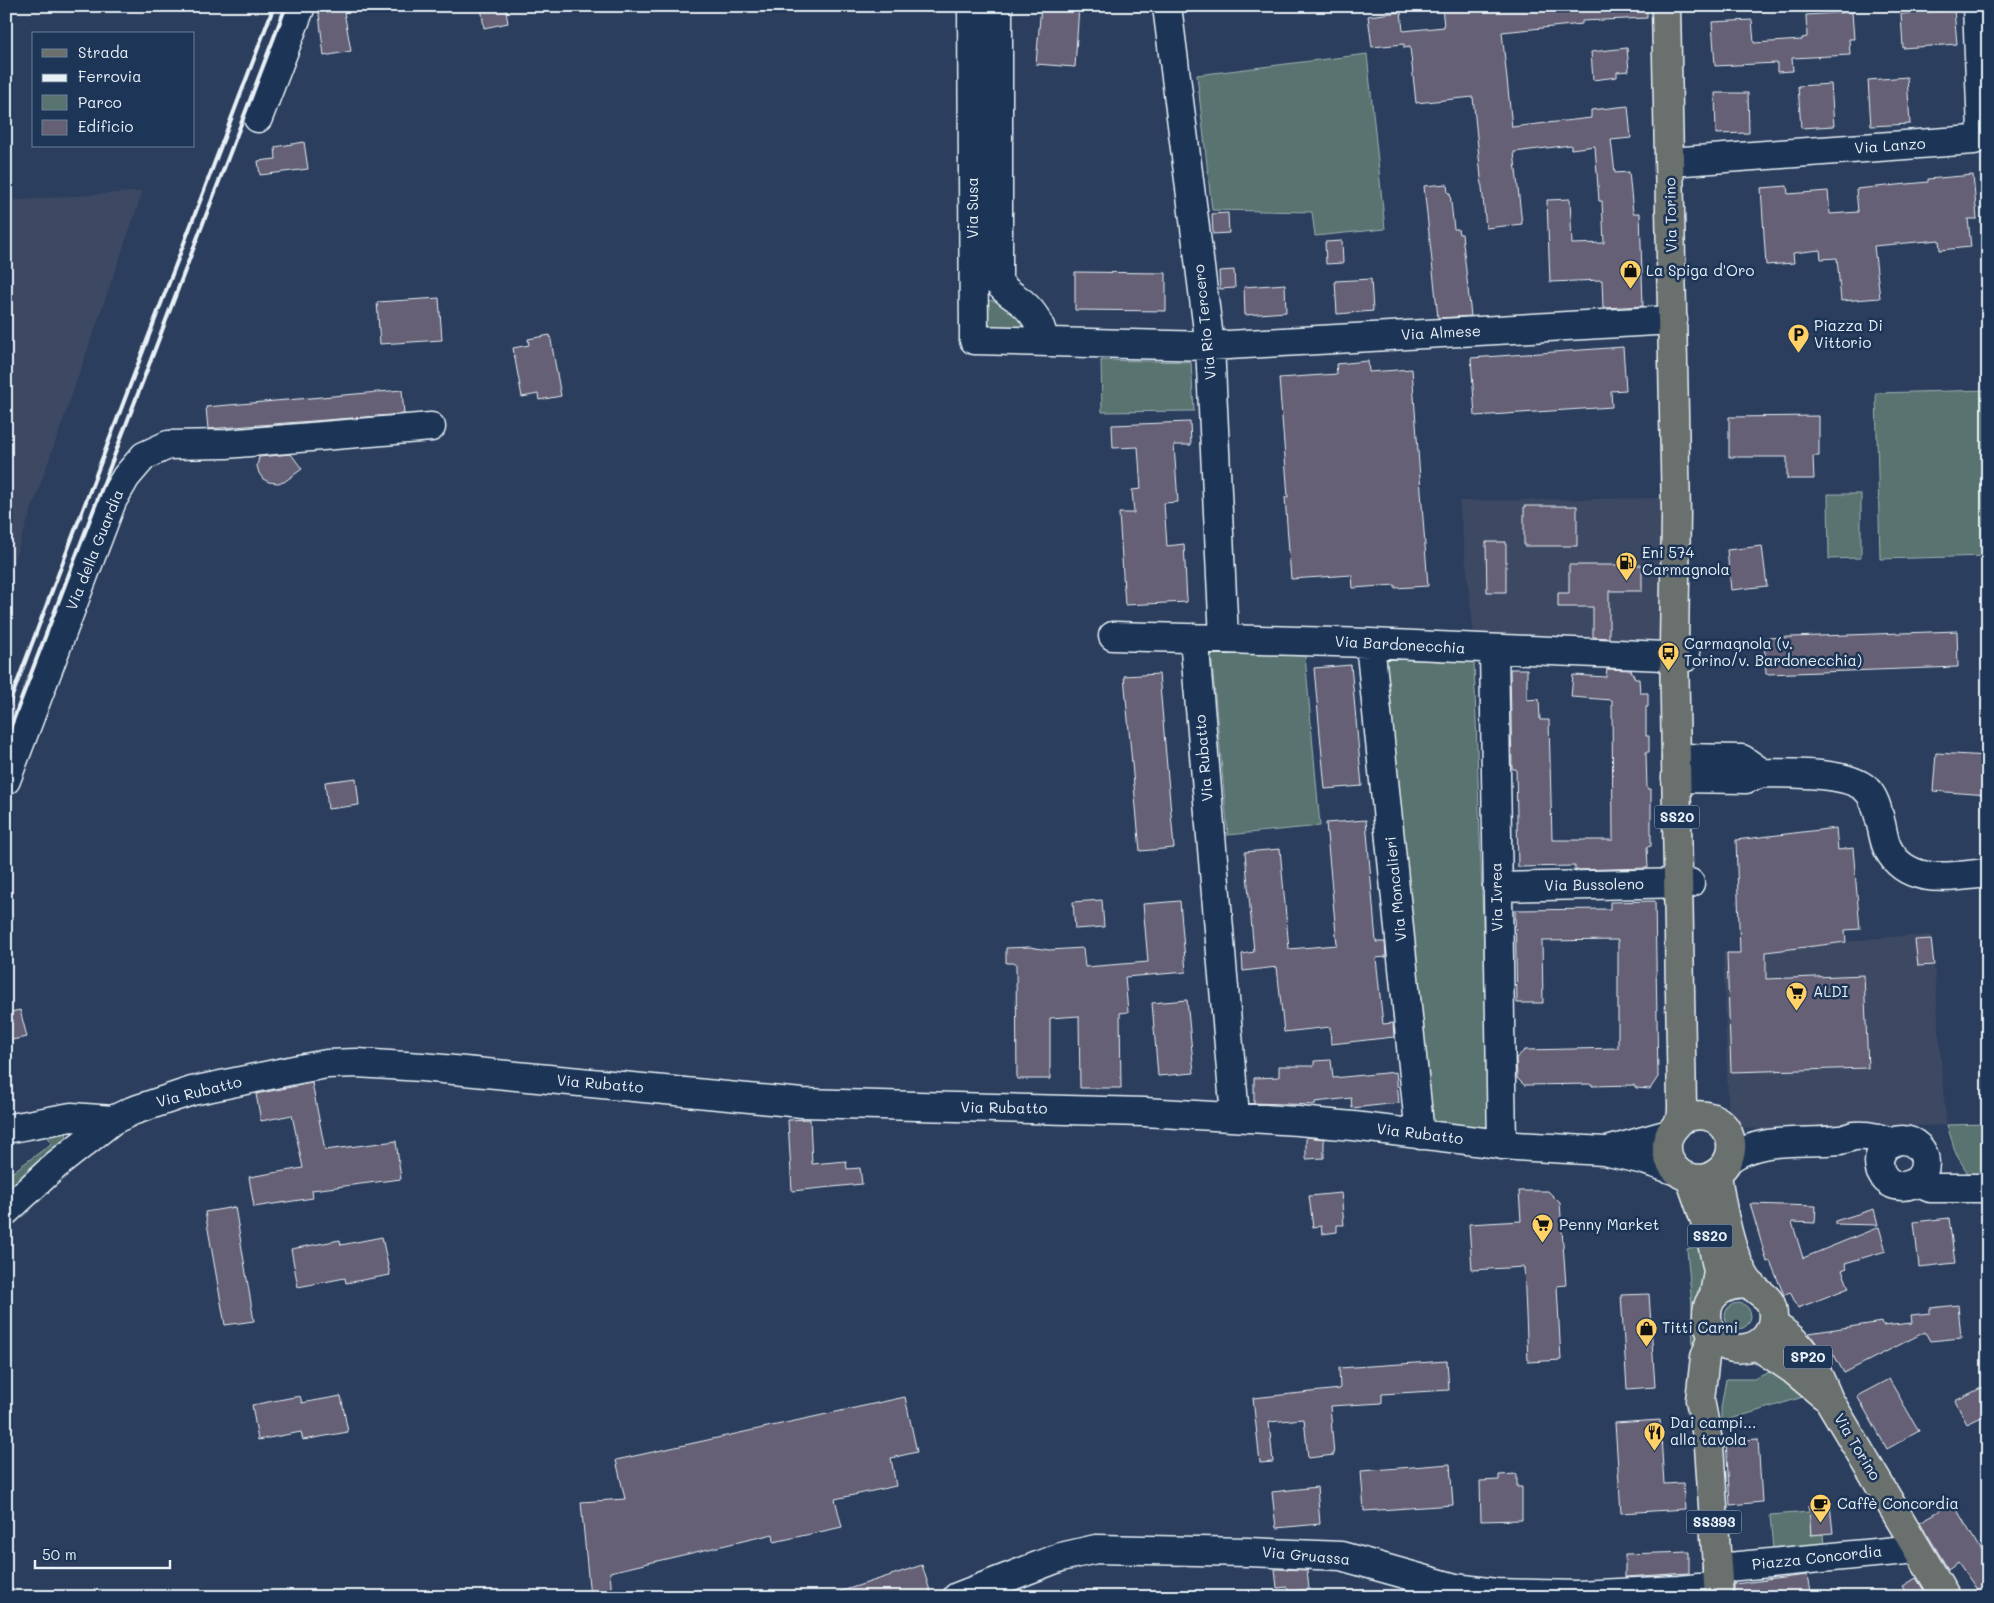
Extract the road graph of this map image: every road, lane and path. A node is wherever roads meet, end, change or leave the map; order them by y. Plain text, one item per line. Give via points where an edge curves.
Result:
1 (301, 6) edge
2 (972, 6) edge
3 (998, 6) edge
4 (1168, 6) edge
5 (1666, 6) edge
6 (1977, 6) edge
7 (258, 118) dead end
8 (1670, 162) junction
9 (1673, 320) junction
10 (1044, 341) junction
11 (1210, 346) junction
12 (431, 427) dead end
13 (1113, 636) dead end
14 (1194, 638) junction
15 (1224, 638) junction
16 (1370, 643) junction
17 (1494, 649) junction
18 (1680, 656) junction
19 (1682, 768) junction
20 (6, 780) edge
21 (1988, 873) edge
22 (1684, 883) junction
23 (1497, 887) junction
24 (1235, 1116) junction
25 (113, 1120) junction
26 (1719, 1124) junction
27 (1675, 1127) junction
28 (6, 1130) edge
29 (1420, 1135) junction
30 (1783, 1142) junction
31 (1502, 1145) junction
32 (1604, 1151) junction
33 (1886, 1151) junction
34 (1723, 1167) junction
35 (1920, 1170) junction
36 (1683, 1174) junction
37 (1986, 1188) edge
38 (6, 1211) edge
39 (1753, 1286) junction
40 (1714, 1295) junction
41 (1713, 1335) junction
42 (1755, 1339) junction
43 (1709, 1446) junction
44 (1917, 1549) junction
45 (1718, 1584) edge
46 (957, 1597) edge
47 (1946, 1597) edge

1 - 7 street
2 - 10 street, Via Susa via 974,340
3 - 10 street, Via Susa via 998,282 1032,311 1042,328
4 - 11 street, Via Rio Tercero
5 - 8 main road, Via Torino
6 - 8 street, Via Lanzo via 1982,130 1974,140
8 - 9 main road, Via Torino
9 - 11 street, Via Almese
9 - 18 main road, Via Torino / SS20
10 - 11 street, Via Susa
11 - 15 street, Via Rio Tercero
12 - 20 street, Via della Guardia via 226,444 168,445 144,456 126,477 112,502
13 - 14 street, Via Bardonecchia
14 - 15 street, Via Bardonecchia
14 - 24 street, Via Rubatto
15 - 16 street, Via Bardonecchia
16 - 17 street, Via Bardonecchia
16 - 29 street, Via Moncalieri
17 - 18 street, Via Bardonecchia
17 - 23 street, Via Ivrea
18 - 19 main road, SS20
19 - 21 street via 1746,779 1762,773 1841,777 1856,782 1872,796 1887,848 1900,866 1923,876
19 - 22 main road, SS20
22 - 23 street, Via Bussoleno
22 - 26 main road, SS20 via 1694,1066 1701,1100
22 - 27 main road, SS20 via 1682,1106
23 - 31 street, Via Ivrea
24 - 25 street, Via Rubatto via 802,1104 357,1063 327,1064 192,1091
24 - 29 street, Via Rubatto
25 - 28 street via 71,1117
25 - 38 street, Via Rubatto via 56,1165
26 - 27 main road via 1700,1114 1690,1115
26 - 30 street
26 - 34 main road, SS20 via 1731,1142
27 - 32 street
27 - 36 main road, SS20 via 1667,1144 1667,1154
29 - 31 street, Via Rubatto
30 - 33 street via 1867,1137 1884,1139
30 - 34 street via 1742,1151
31 - 32 street, Via Rubatto
32 - 36 street via 1644,1160
33 - 35 street via 1900,1140 1914,1144 1920,1148
33 - 35 street via 1882,1175 1894,1185 1902,1186
34 - 36 main road via 1704,1179
34 - 39 main road, SS20 via 1729,1234 1738,1262
35 - 37 street via 1930,1188
36 - 40 main road, SS20 via 1711,1238 1718,1272
39 - 40 main road via 1732,1284
39 - 42 main road via 1771,1306
40 - 41 main road via 1707,1315
41 - 42 main road via 1728,1347
41 - 43 main road, SS393 via 1705,1357 1700,1400
42 - 43 main road, SS393 via 1721,1370 1712,1396
42 - 44 main road, Via Torino / SP20 via 1830,1400
43 - 45 main road, SS393
44 - 45 street, Piazza Concordia
44 - 47 main road, Via Torino / SP20
45 - 46 street, Via Gruassa via 1680,1590 1577,1595 1496,1593 1456,1588 1341,1556 1096,1549 1061,1557

